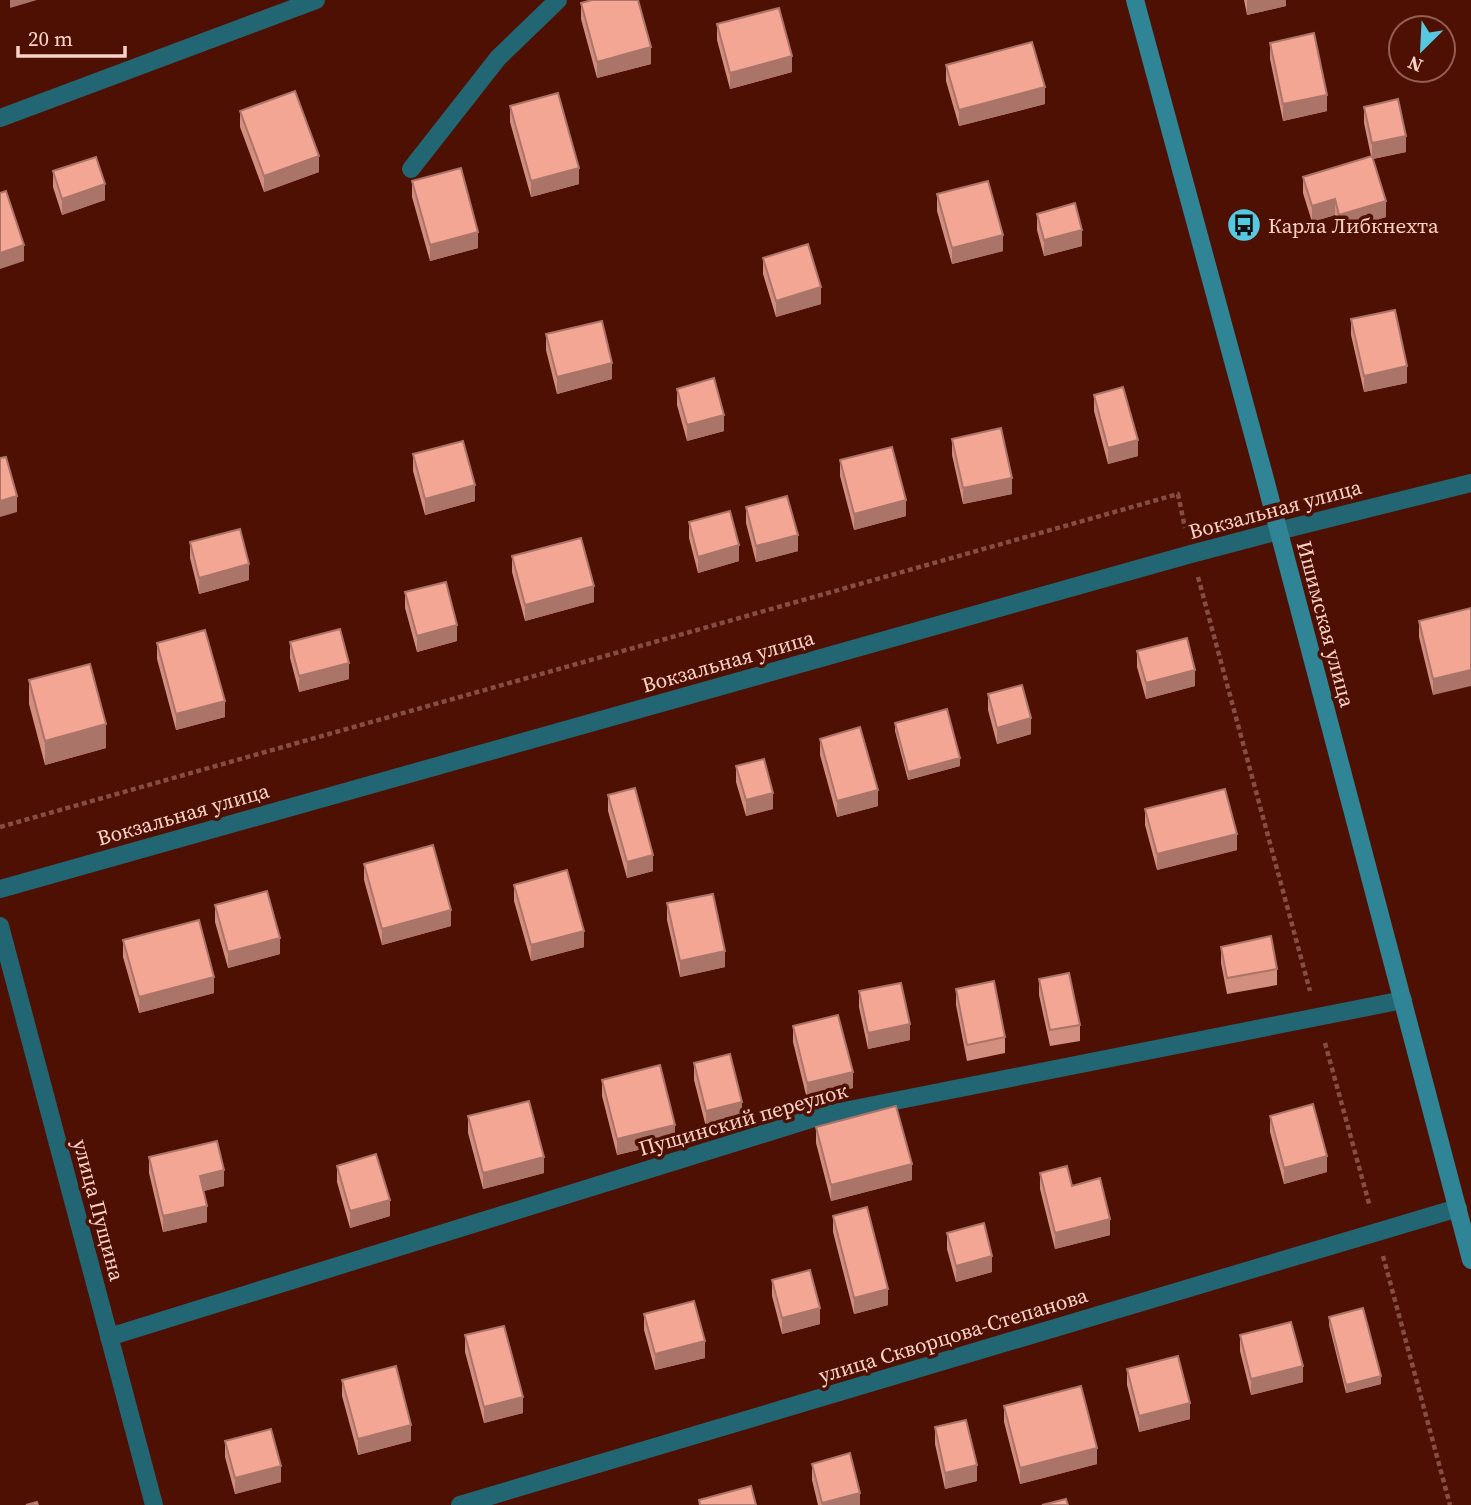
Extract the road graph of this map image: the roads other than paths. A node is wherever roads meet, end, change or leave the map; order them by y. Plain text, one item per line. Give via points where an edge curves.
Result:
1 (316, 0) edge
2 (558, 0) edge
3 (1136, 0) edge
4 (0, 118) edge
5 (411, 169) dead end
6 (1471, 483) edge
7 (1278, 531) junction
8 (0, 890) edge
9 (0, 926) edge
10 (1403, 1000) junction
11 (1458, 1208) junction
12 (1471, 1260) edge
13 (109, 1338) junction
14 (154, 1505) edge
15 (460, 1505) edge

1 - 4 street
2 - 5 street via 498,58
3 - 7 main road, Ишимская улица
6 - 7 street, Вокзальная улица
7 - 8 street, Вокзальная улица
7 - 10 main road, Ишимская улица
9 - 13 street, улица Пущина
10 - 11 main road, Ишимская улица
10 - 13 street, Пущинский переулок via 824,1115
11 - 12 main road, Ишимская улица
11 - 15 street, улица Скворцова-Степанова
13 - 14 street, улица Пущина

